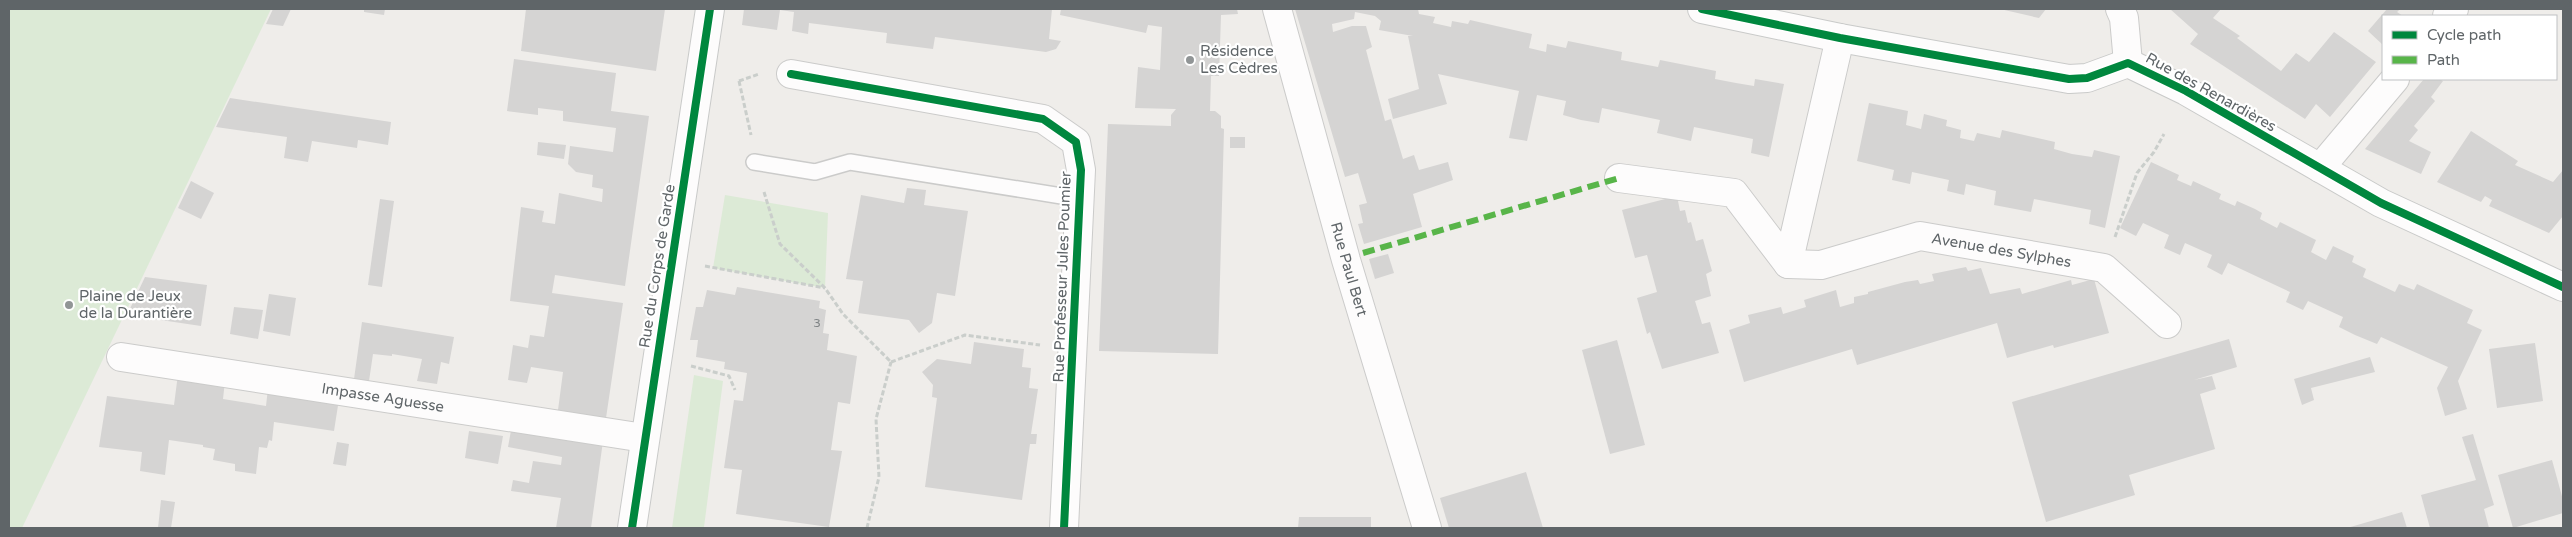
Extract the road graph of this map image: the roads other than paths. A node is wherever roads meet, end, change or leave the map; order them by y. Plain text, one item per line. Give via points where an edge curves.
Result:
1 (710, 9) edge
2 (1277, 9) edge
3 (1702, 9) edge
4 (2120, 9) edge
5 (1760, 15) edge
6 (1840, 38) junction
7 (2128, 63) junction
8 (792, 74) road end
9 (2394, 80) edge
10 (754, 162) road end
11 (2320, 168) junction
12 (1619, 178) dead end
13 (1080, 198) junction
14 (1788, 264) junction
15 (2563, 287) edge
16 (2167, 324) dead end
17 (121, 357) dead end
18 (644, 438) junction
19 (632, 528) edge
20 (1064, 528) edge
21 (1427, 528) edge

1 - 18 street, Rue du Corps de Garde
2 - 21 street, Rue Paul Bert via 1346,260
3 - 5 street, Rue des Renardières
4 - 7 street via 2124,18
5 - 6 street, Rue des Renardières
6 - 7 street, Rue des Renardières via 2069,78 2088,78
6 - 14 street
7 - 11 street, Rue des Renardières via 2186,91
8 - 13 street, Rue Professeur Jules Poumier via 1042,120 1076,142 1081,170
9 - 11 street
10 - 13 lane via 815,172 850,162
11 - 15 street, Rue des Renardières via 2381,203
12 - 14 street via 1734,193
13 - 20 street, Rue Professeur Jules Poumier
14 - 16 street, Avenue des Sylphes via 1821,266 1920,236 2104,268
17 - 18 street, Impasse Aguesse
18 - 19 street, Rue du Corps de Garde

